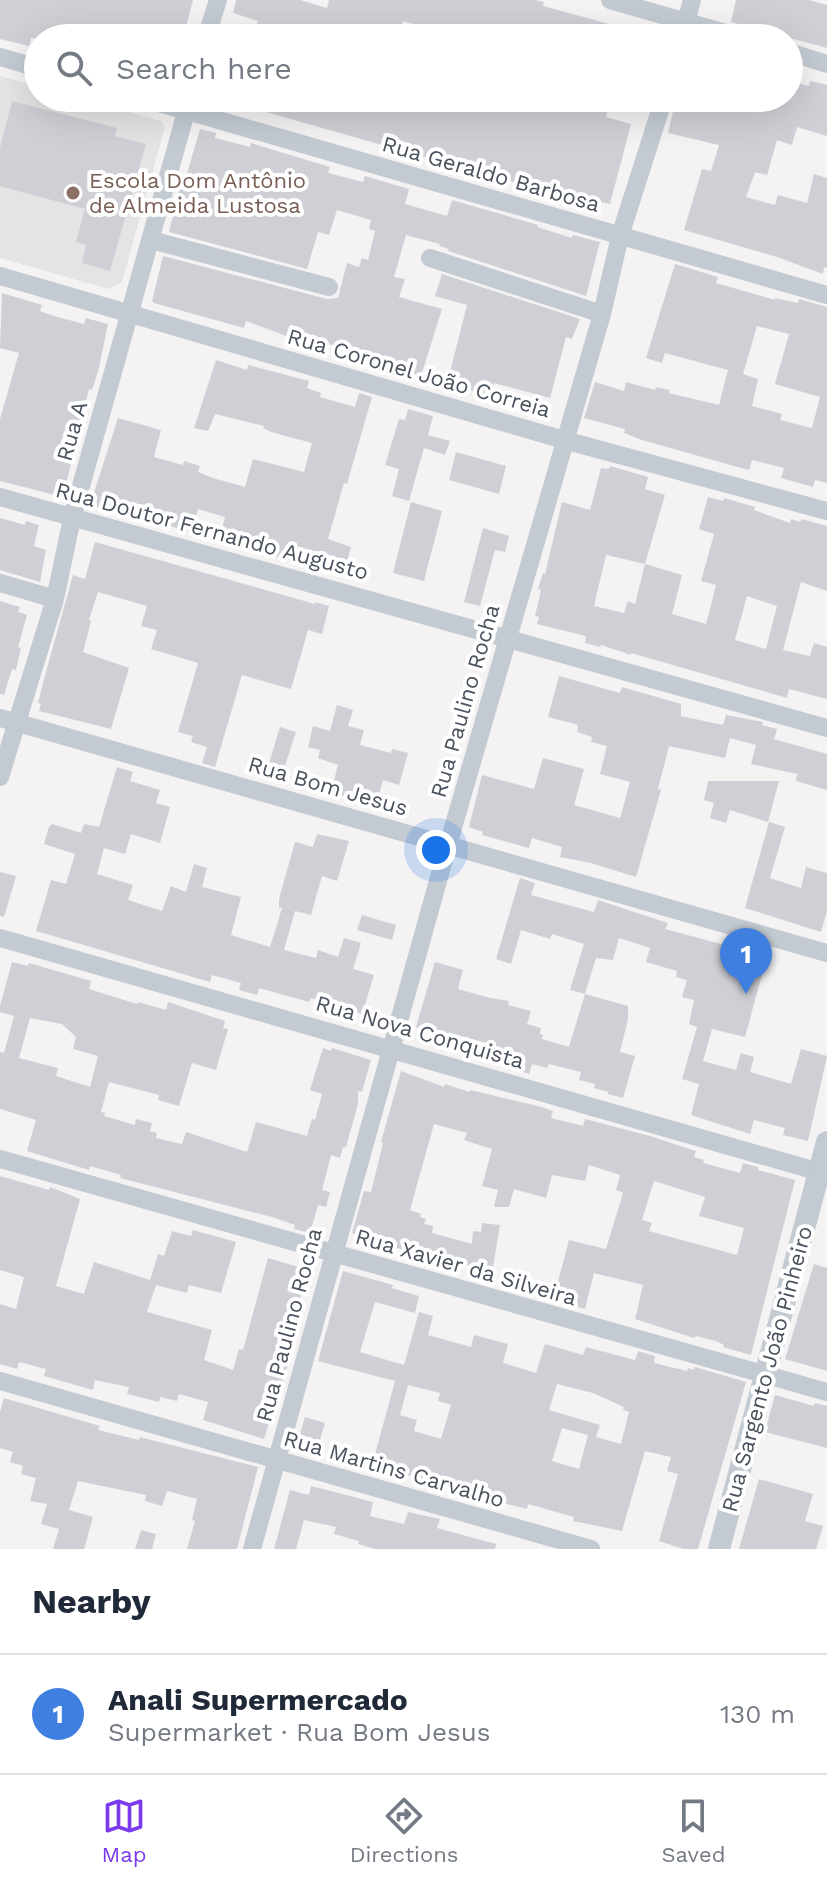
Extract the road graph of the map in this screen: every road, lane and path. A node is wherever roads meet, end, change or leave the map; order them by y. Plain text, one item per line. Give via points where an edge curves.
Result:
1 (218, 0) edge
2 (610, 0) edge
3 (692, 0) edge
4 (215, 24) edge
5 (670, 24) edge
6 (686, 24) edge
7 (803, 56) edge
8 (0, 57) edge
9 (24, 64) edge
10 (827, 64) edge
11 (186, 112) edge
12 (214, 112) edge
13 (656, 112) edge
14 (620, 236) junction
15 (151, 240) junction
16 (430, 258) dead end
17 (0, 276) edge
18 (329, 287) dead end
19 (827, 295) edge
20 (130, 314) junction
21 (602, 314) junction
22 (564, 440) junction
23 (0, 497) edge
24 (827, 511) edge
25 (72, 518) junction
26 (0, 583) edge
27 (55, 599) junction
28 (508, 638) junction
29 (8, 720) edge
30 (827, 728) edge
31 (0, 777) edge
32 (448, 845) junction
33 (0, 938) edge
34 (827, 953) edge
35 (392, 1049) junction
36 (827, 1142) edge
37 (0, 1159) edge
38 (823, 1173) edge
39 (333, 1255) junction
40 (766, 1375) junction
41 (0, 1381) edge
42 (827, 1392) edge
43 (277, 1460) junction
44 (252, 1549) edge
45 (591, 1549) edge
46 (719, 1549) edge

1 - 4 street
2 - 5 street
3 - 6 street
7 - 10 street
8 - 9 street
11 - 15 street, Rua A
12 - 14 street, Rua Geraldo Barbosa
13 - 14 street, Rua Paulino Rocha
14 - 19 street, Rua Geraldo Barbosa
14 - 21 street, Rua Paulino Rocha
15 - 18 street
15 - 20 street, Rua A
16 - 21 street
17 - 20 street, Rua Coronel João Correia
20 - 22 street, Rua Coronel João Correia
20 - 25 street, Rua A
21 - 22 street, Rua Paulino Rocha
22 - 24 street, Rua Coronel João Correia
22 - 28 street, Rua Paulino Rocha
23 - 25 street, Rua Doutor Fernando Augusto
25 - 27 street, Rua A
25 - 28 street, Rua Doutor Fernando Augusto
26 - 27 street
27 - 29 street, Rua A
28 - 30 street, Rua Doutor Fernando Augusto
28 - 32 street, Rua Paulino Rocha
29 - 31 street, Rua A
29 - 32 street, Rua Bom Jesus
32 - 34 street, Rua Bom Jesus
32 - 35 street, Rua Paulino Rocha
33 - 35 street, Rua Nova Conquista
35 - 38 street, Rua Nova Conquista
35 - 39 street, Rua Paulino Rocha
36 - 38 street, Rua Sargento João Pinheiro
37 - 39 street, Rua Xavier da Silveira
38 - 40 street, Rua Sargento João Pinheiro
39 - 40 street, Rua Xavier da Silveira
39 - 43 street, Rua Paulino Rocha
40 - 42 street, Rua Xavier da Silveira
40 - 46 street, Rua Sargento João Pinheiro
41 - 43 street, Rua Martins Carvalho
43 - 44 street, Rua Paulino Rocha
43 - 45 street, Rua Martins Carvalho

